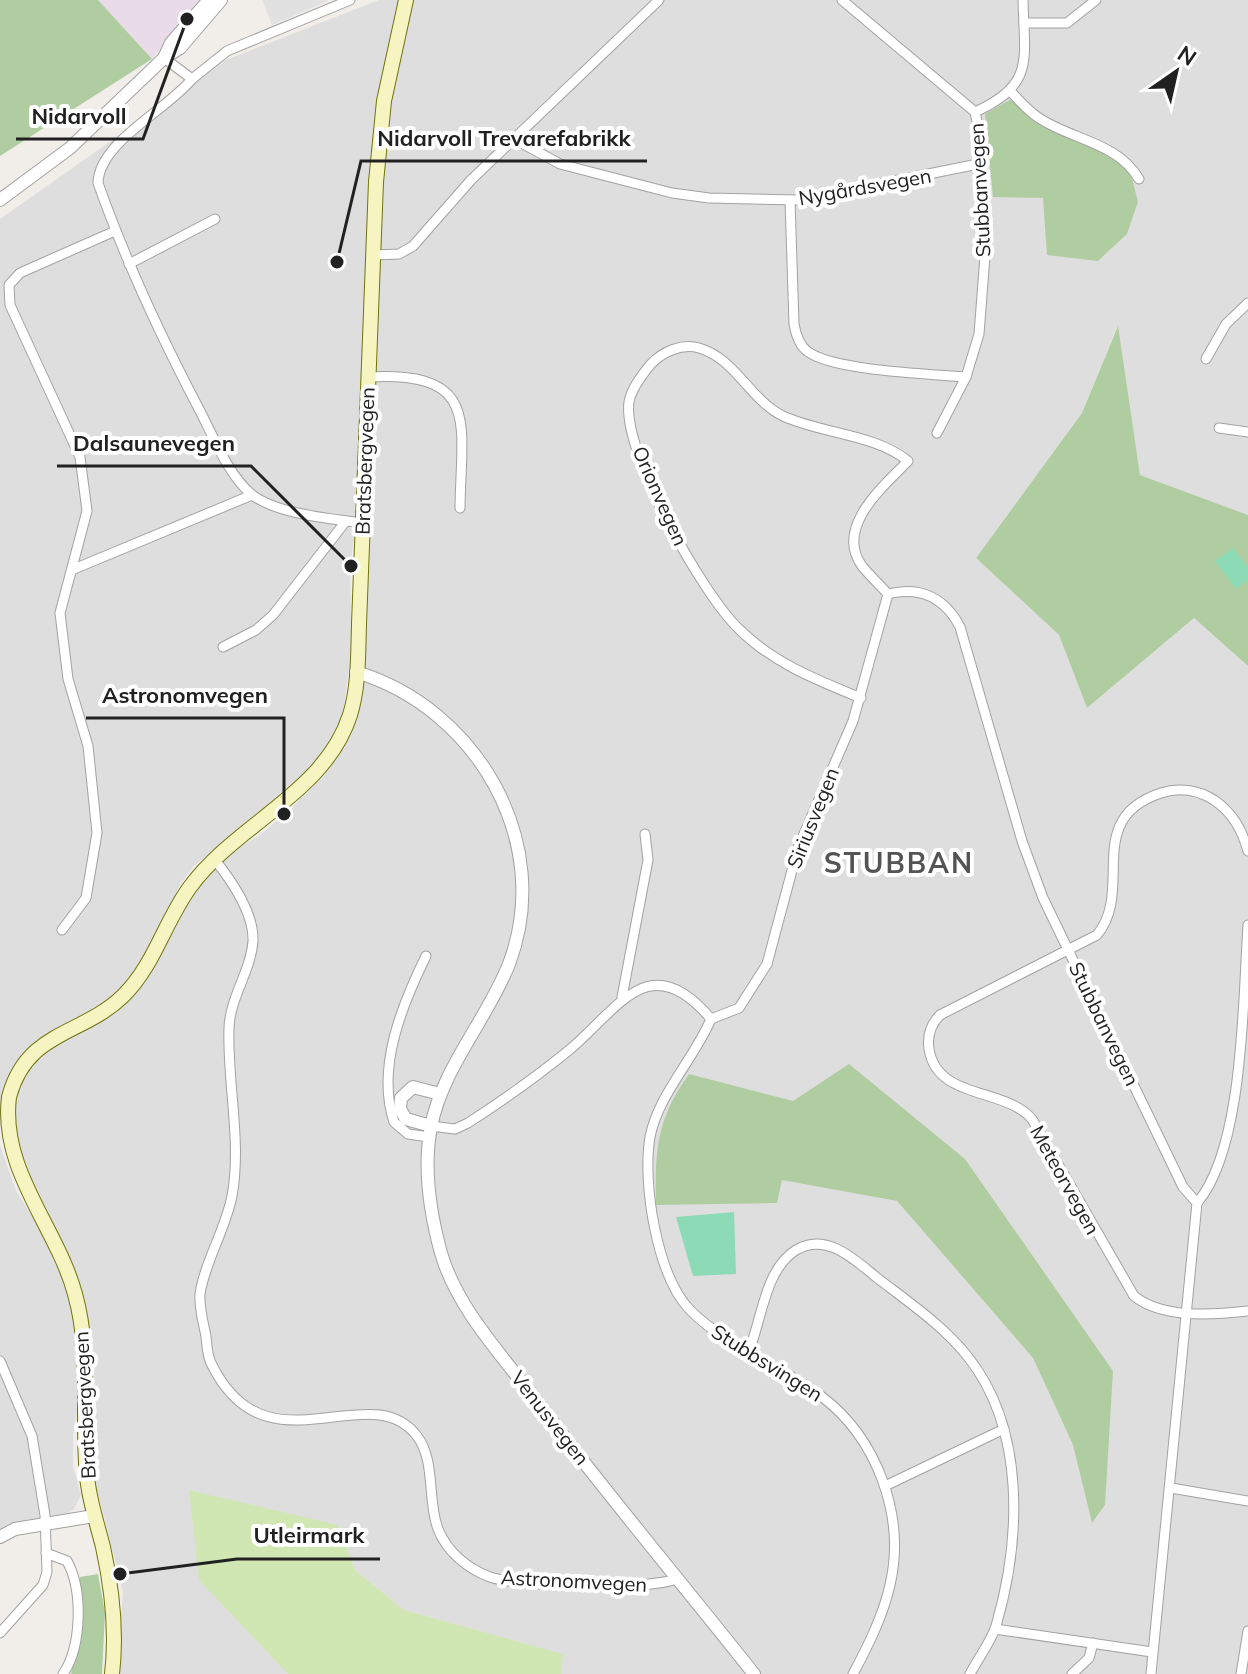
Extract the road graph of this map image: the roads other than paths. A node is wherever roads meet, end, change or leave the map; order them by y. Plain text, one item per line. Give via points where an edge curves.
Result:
1 (209, 0) edge
2 (221, 0) edge
3 (350, 0) edge
4 (406, 0) edge
5 (659, 0) edge
6 (842, 0) edge
7 (1023, 0) edge
8 (1096, 0) edge
9 (1024, 23) junction
10 (164, 58) junction
11 (192, 79) junction
12 (1011, 92) junction
13 (975, 112) junction
14 (516, 140) junction
15 (983, 163) junction
16 (1139, 179) dead end
17 (0, 200) edge
18 (790, 201) junction
19 (215, 219) dead end
20 (115, 231) junction
21 (373, 255) junction
22 (129, 264) junction
23 (1248, 303) edge
24 (1206, 359) dead end
25 (368, 377) junction
26 (966, 377) junction
27 (1219, 428) dead end
28 (1248, 432) edge
29 (937, 433) dead end
30 (252, 495) junction
31 (460, 508) dead end
32 (346, 521) junction
33 (363, 523) junction
34 (74, 569) junction
35 (888, 594) junction
36 (223, 647) dead end
37 (356, 672) junction
38 (861, 698) junction
39 (645, 834) dead end
40 (1248, 851) edge
41 (215, 860) junction
42 (1248, 925) edge
43 (62, 930) dead end
44 (1067, 950) junction
45 (426, 956) dead end
46 (622, 997) junction
47 (711, 1019) junction
48 (440, 1094) junction
49 (430, 1132) junction
50 (1197, 1203) junction
51 (1248, 1311) edge
52 (1184, 1312) junction
53 (748, 1353) junction
54 (0, 1361) edge
55 (1004, 1429) junction
56 (885, 1486) junction
57 (1171, 1488) junction
58 (1248, 1501) edge
59 (94, 1516) junction
60 (44, 1524) junction
61 (0, 1537) edge
62 (46, 1553) junction
63 (676, 1579) junction
64 (995, 1629) junction
65 (1248, 1631) edge
66 (0, 1633) edge
67 (1093, 1643) junction
68 (1152, 1652) junction
69 (63, 1674) edge
70 (112, 1674) edge
71 (754, 1674) edge
72 (853, 1674) edge
73 (970, 1674) edge
74 (1072, 1674) edge
75 (1151, 1674) edge
76 (1241, 1674) edge

1 - 10 street
2 - 10 street via 180,48
3 - 11 street via 227,51
4 - 21 main road, Bratsbergvegen via 384,101
5 - 14 street
6 - 13 street, Stubbanvegen
7 - 9 street
8 - 9 street via 1067,23
9 - 12 street via 1024,62
10 - 11 street
10 - 17 street via 70,148
11 - 20 street via 107,155 98,183
12 - 13 street
12 - 16 street via 1041,119 1116,153
13 - 15 street, Stubbanvegen
14 - 18 street, Nygårdsvegen via 560,164 672,193
14 - 21 street via 471,180 409,249
15 - 18 street, Nygårdsvegen
15 - 26 street, Stubbanvegen via 983,294 979,334
18 - 26 street via 794,324 806,351 835,363
19 - 22 street
20 - 22 street
20 - 34 street via 20,273 9,285 10,305 80,457 87,511
21 - 25 main road, Bratsbergvegen
22 - 30 street via 224,459
23 - 24 street via 1226,324
25 - 31 street via 422,380 453,397 461,414
25 - 33 main road, Bratsbergvegen
26 - 29 street, Stubbanvegen
27 - 28 street
30 - 32 street via 304,516
30 - 34 street
32 - 33 street
32 - 36 street via 273,615
33 - 37 main road, Bratsbergvegen
34 - 43 street via 60,613 62,651 88,746 97,833 86,898
35 - 38 street, Siriusvegen
35 - 38 street, Orionvegen via 860,564 855,527 908,461 895,450 807,425 766,407 729,366 698,347 672,349 655,360 629,402 635,443 674,534 738,628 776,659
35 - 44 street, Stubbanvegen via 929,594 950,609 960,627 1022,841
37 - 41 main road, Bratsbergvegen via 349,716 326,760
37 - 48 street, Venusvegen via 397,687 441,717 482,761 508,808 521,858 519,924 510,961
38 - 47 street, Siriusvegen via 798,848 767,964 739,1008
39 - 46 street via 648,860
40 - 44 street via 1231,814 1199,793 1180,789 1145,800 1117,832 1106,925
41 - 59 main road, Bratsbergvegen via 191,886 128,991 106,1010 34,1051 8,1099 7,1144 14,1170 61,1253 79,1312
41 - 63 street, Astronomvegen via 236,892 253,940 229,1025 235,1179 200,1294 210,1362 224,1386 252,1411 275,1419 376,1414 399,1421 416,1435 425,1453 438,1530 454,1556 493,1578 636,1586
42 - 50 street via 1230,1116 1219,1164 1209,1190
44 - 50 street, Stubbanvegen via 1183,1187
44 - 52 street, Meteorvegen via 940,1015 930,1028 929,1052 937,1069 955,1085 1024,1109 1126,1287 1144,1304
45 - 49 street via 404,1004 387,1076 394,1122 408,1134
46 - 47 street via 646,987 670,986
46 - 49 street via 570,1049 509,1096 455,1129
47 - 53 street, Stubbsvingen via 698,1050 665,1098 650,1136 652,1202 665,1273 687,1307 721,1338
48 - 49 street, Venusvegen
48 - 49 street via 413,1087 401,1098 406,1119
49 - 63 street, Venusvegen via 425,1168 440,1251 452,1283 485,1335
50 - 52 street
51 - 52 street
52 - 57 street
53 - 55 street via 770,1285 784,1261 802,1247 830,1246 851,1256 967,1355 985,1382
53 - 56 street, Stubbsvingen via 840,1412 868,1448
54 - 60 street via 32,1436
55 - 56 street
55 - 64 street via 1014,1492 1013,1528
56 - 72 street, Stubbsvingen via 894,1544 890,1583
57 - 58 street
57 - 68 street
59 - 60 street
59 - 70 main road, Bratsbergvegen via 111,1598
60 - 61 street
60 - 62 street
62 - 66 street via 43,1585
62 - 69 street via 67,1561 76,1577 75,1641
63 - 71 street, Venusvegen
64 - 67 street
64 - 73 street
65 - 76 street
67 - 68 street
67 - 74 street via 1089,1658
68 - 75 street

